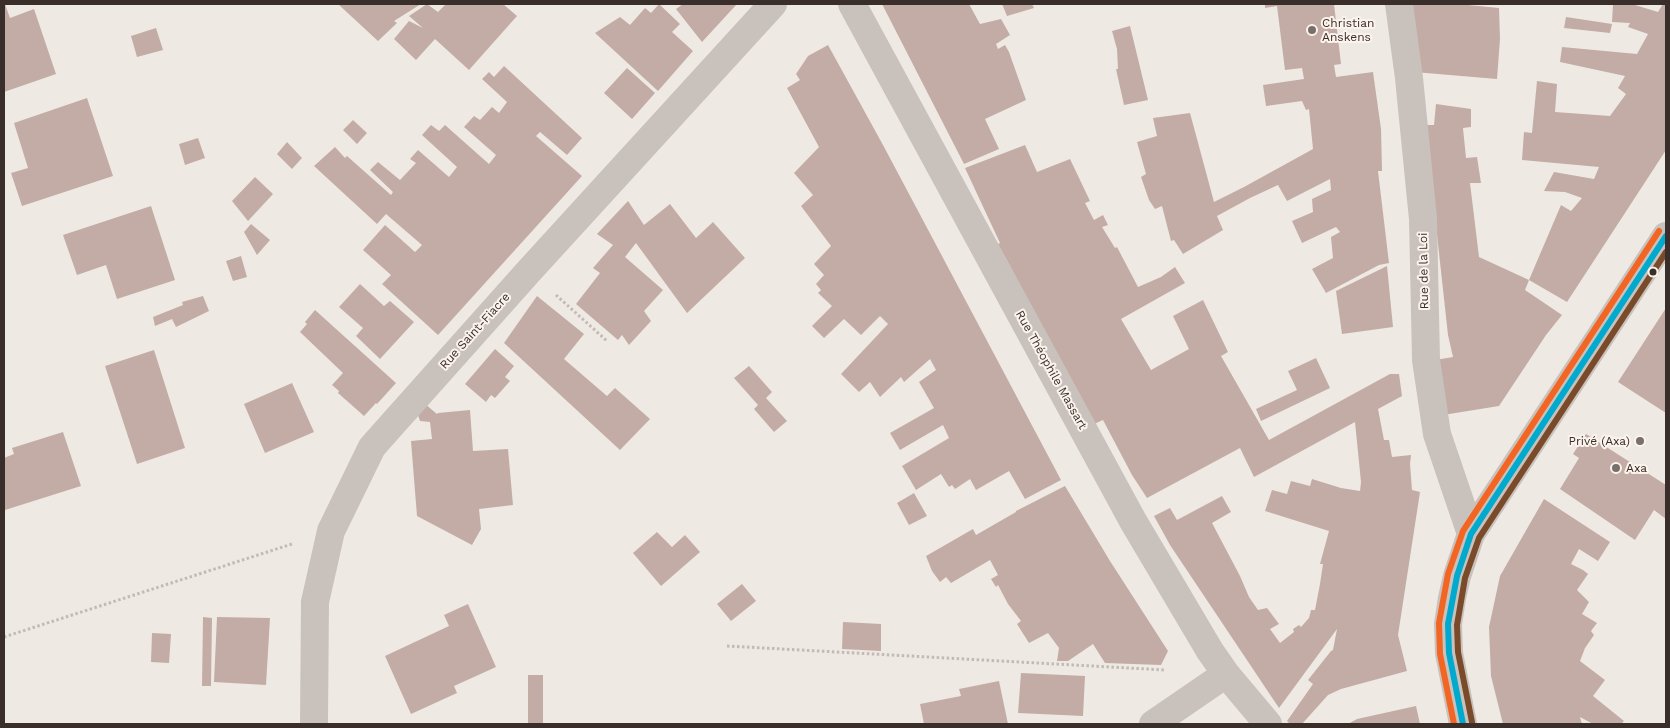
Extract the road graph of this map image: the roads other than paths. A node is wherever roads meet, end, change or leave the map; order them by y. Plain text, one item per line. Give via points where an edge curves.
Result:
1 (773, 4) edge
2 (852, 4) edge
3 (1399, 4) edge
4 (1666, 236) edge
5 (1470, 534) junction
6 (1226, 674) junction
7 (314, 724) edge
8 (1154, 724) edge
9 (1268, 724) edge
10 (1463, 724) edge

1 - 7 street, Rue Saint-Fiacre via 372,447 331,531 315,602
2 - 6 street, Rue Théophile Massart via 1133,521
3 - 5 street, Rue de la Loi via 1423,219 1426,360 1437,434
4 - 5 street
5 - 10 street via 1457,576 1448,624 1449,653
6 - 8 street
6 - 9 street, Rue Théophile Massart

